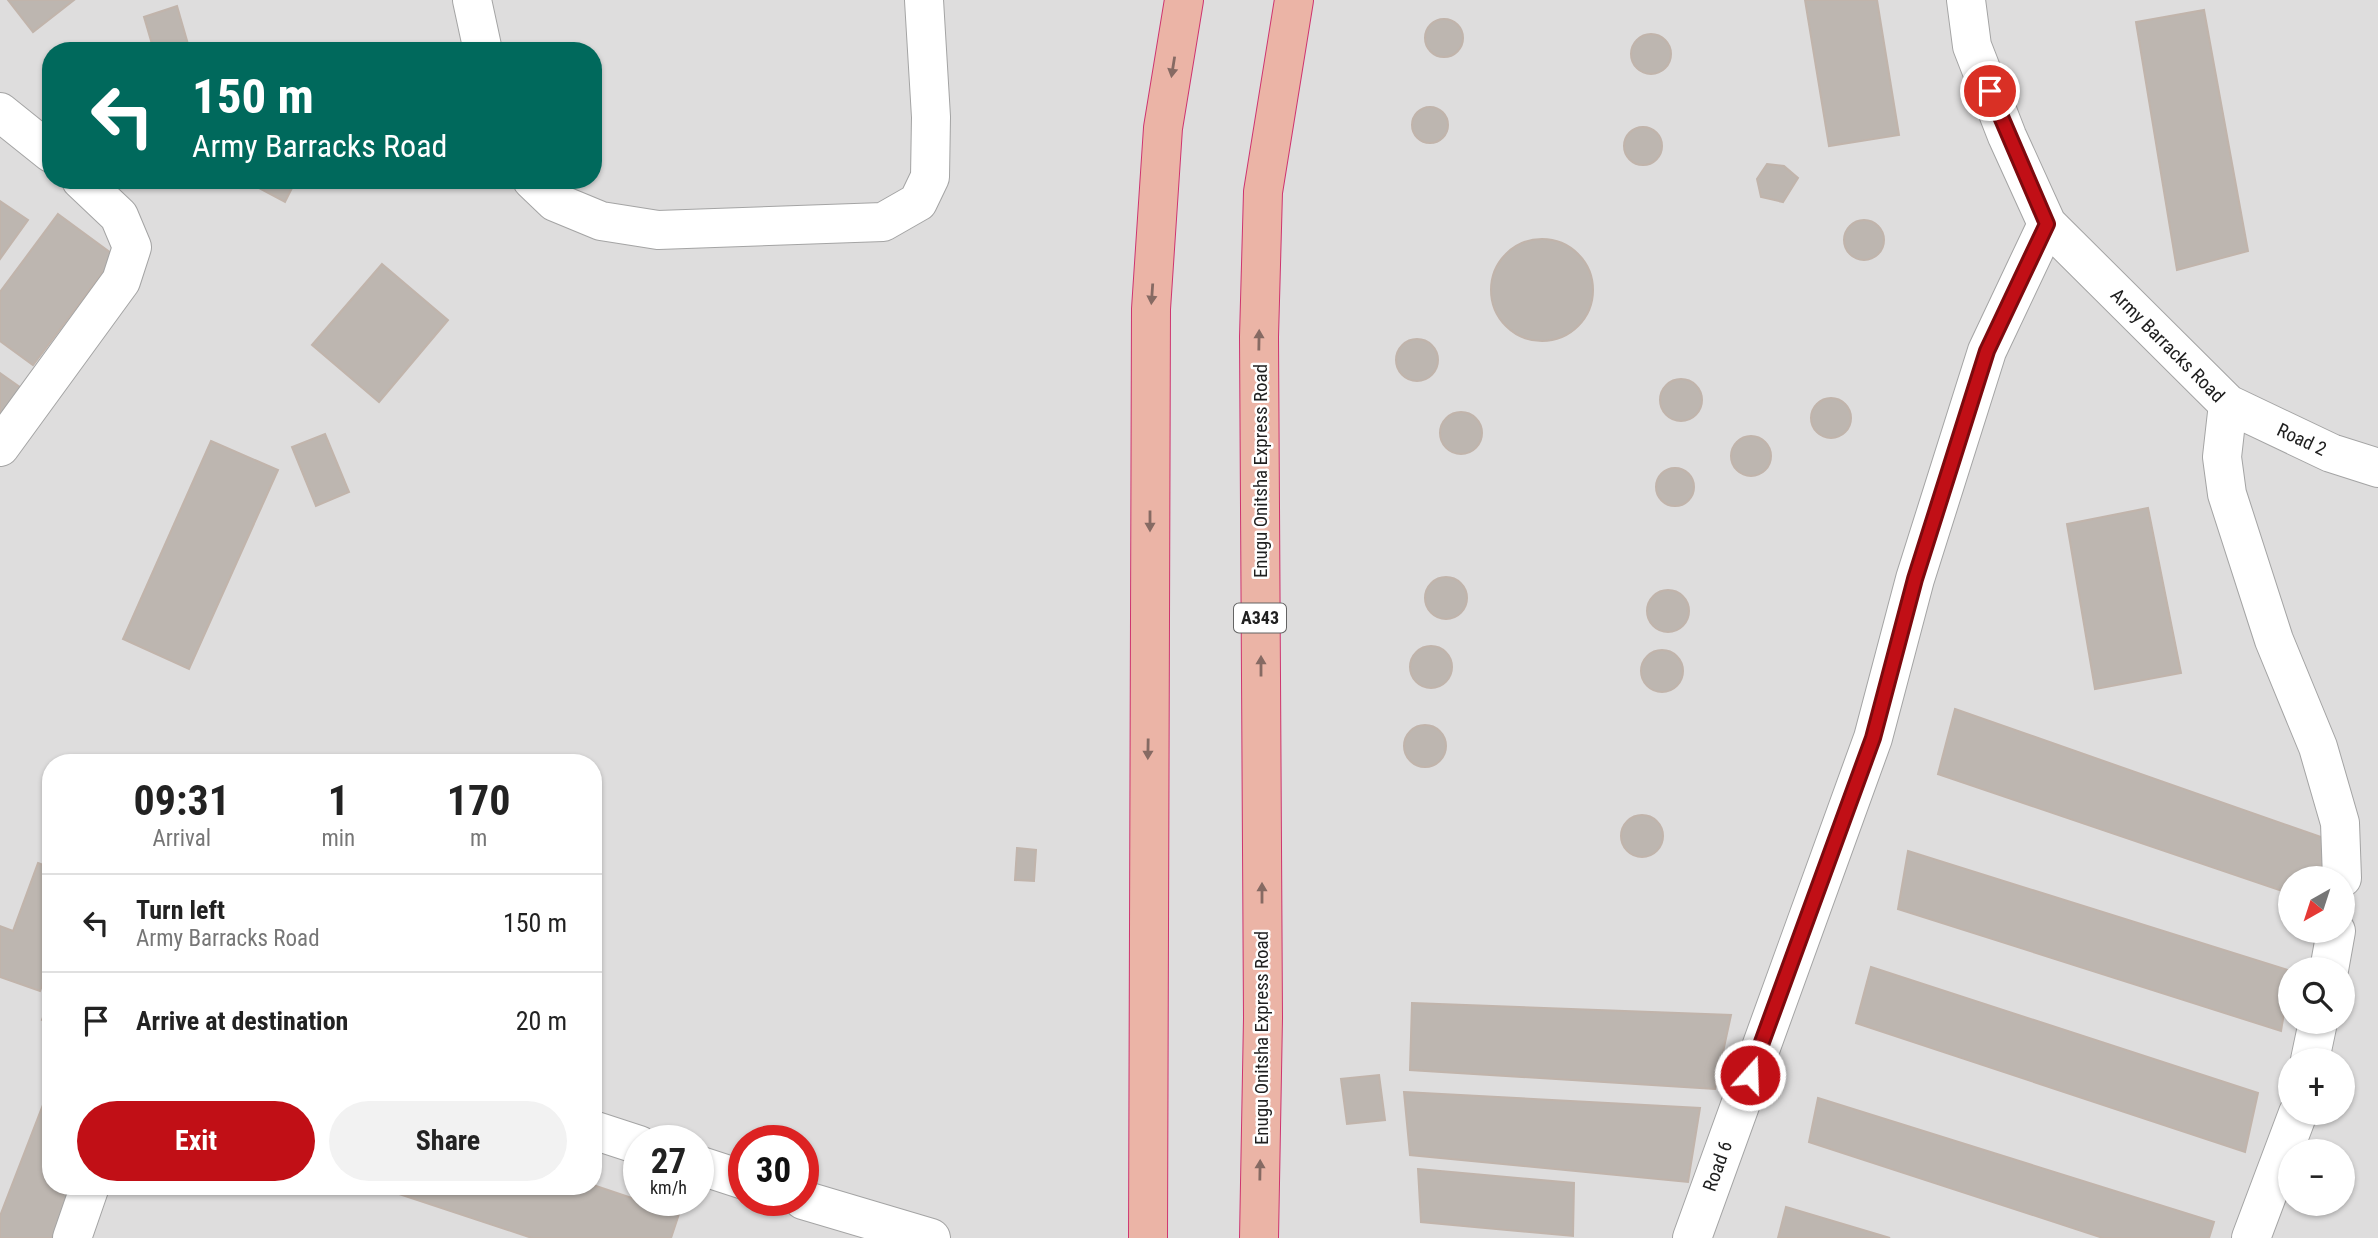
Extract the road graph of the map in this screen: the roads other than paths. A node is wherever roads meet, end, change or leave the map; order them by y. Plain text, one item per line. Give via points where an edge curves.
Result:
1 (472, 0) edge
2 (924, 0) edge
3 (1184, 0) edge
4 (1294, 0) edge
5 (1966, 0) edge
6 (481, 42) edge
7 (0, 112) edge
8 (42, 146) edge
9 (90, 189) edge
10 (541, 189) edge
11 (2047, 224) junction
12 (2228, 404) junction
13 (0, 447) edge
14 (2378, 468) edge
15 (2342, 866) edge
16 (2293, 1125) edge
17 (602, 1133) edge
18 (623, 1140) edge
19 (87, 1195) edge
20 (819, 1208) edge
21 (861, 1230) edge
22 (72, 1238) edge
23 (931, 1238) edge
24 (1148, 1238) edge
25 (1259, 1238) edge
26 (1692, 1238) edge
27 (2251, 1238) edge

1 - 6 street
2 - 10 street via 930,177 918,202 883,222 657,230 601,220 555,202
3 -> 24 highway via 1163,128 1151,309
25 -> 4 highway, Enugu Onitsha Express Road / A343 via 1263,1017 1260,311 1264,192
5 - 11 street, Army Barracks Road via 1972,46
7 - 8 street
9 - 13 street via 119,216 132,247 121,281
11 - 12 street, Army Barracks Road
11 - 26 street, Road 6 via 1987,351 1915,579 1873,738
12 - 14 street, Road 2 via 2331,453
12 - 15 street, Army Barracks Road via 2222,457 2227,494 2274,639 2318,747 2340,823
16 - 27 street
17 - 18 street
19 - 22 street
20 - 21 street
21 - 23 street

